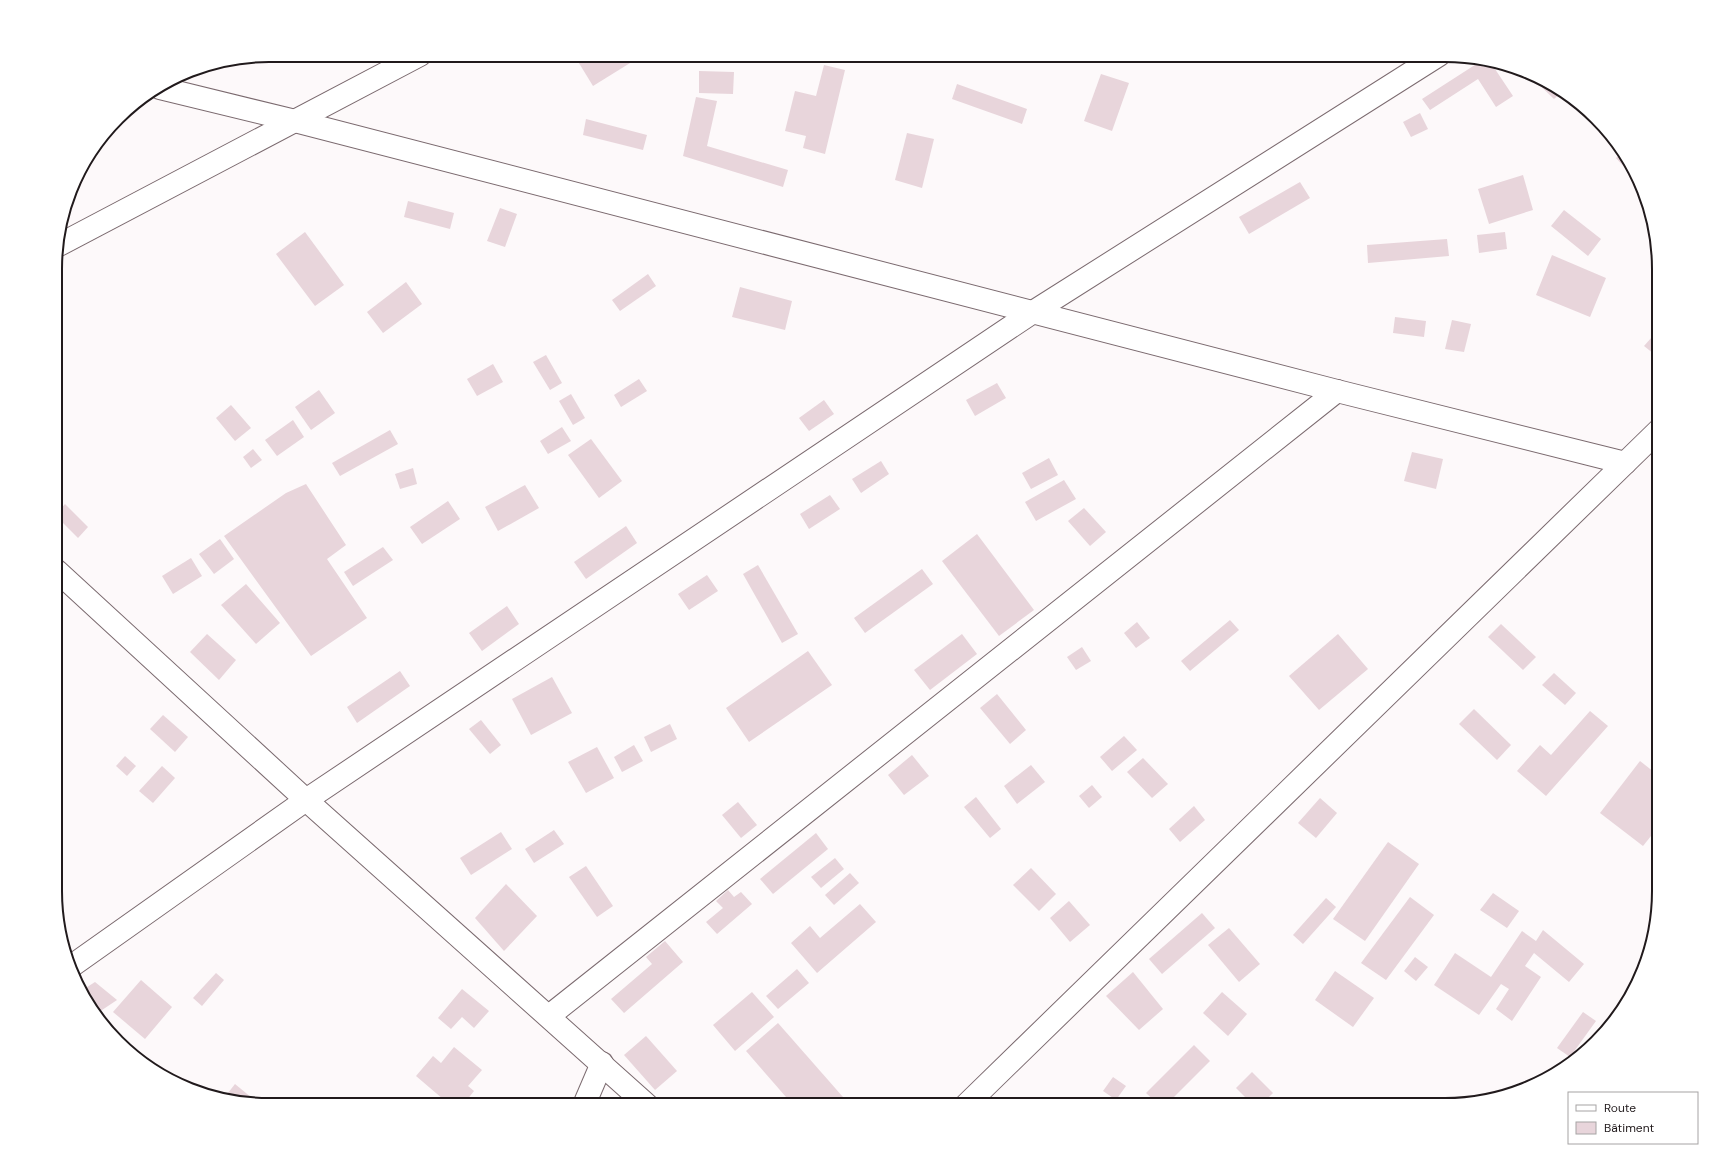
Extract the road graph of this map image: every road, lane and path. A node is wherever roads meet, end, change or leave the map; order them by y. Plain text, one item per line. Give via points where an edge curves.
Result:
1 (407, 62) edge
2 (1428, 62) edge
3 (167, 90) edge
4 (295, 121) junction
5 (64, 242) edge
6 (1033, 312) junction
7 (1337, 391) junction
8 (1652, 437) edge
9 (1625, 463) junction
10 (62, 576) edge
11 (306, 800) junction
12 (75, 963) edge
13 (549, 1016) junction
14 (602, 1063) junction
15 (587, 1098) edge
16 (640, 1098) edge
17 (973, 1098) edge

1 - 4 street
2 - 6 street
3 - 4 street
4 - 5 street
4 - 6 street
6 - 7 street
6 - 11 street
7 - 9 street
7 - 13 street
8 - 9 street
9 - 17 street
10 - 11 street
11 - 12 street
11 - 13 street
13 - 14 street
14 - 15 street
14 - 16 street

